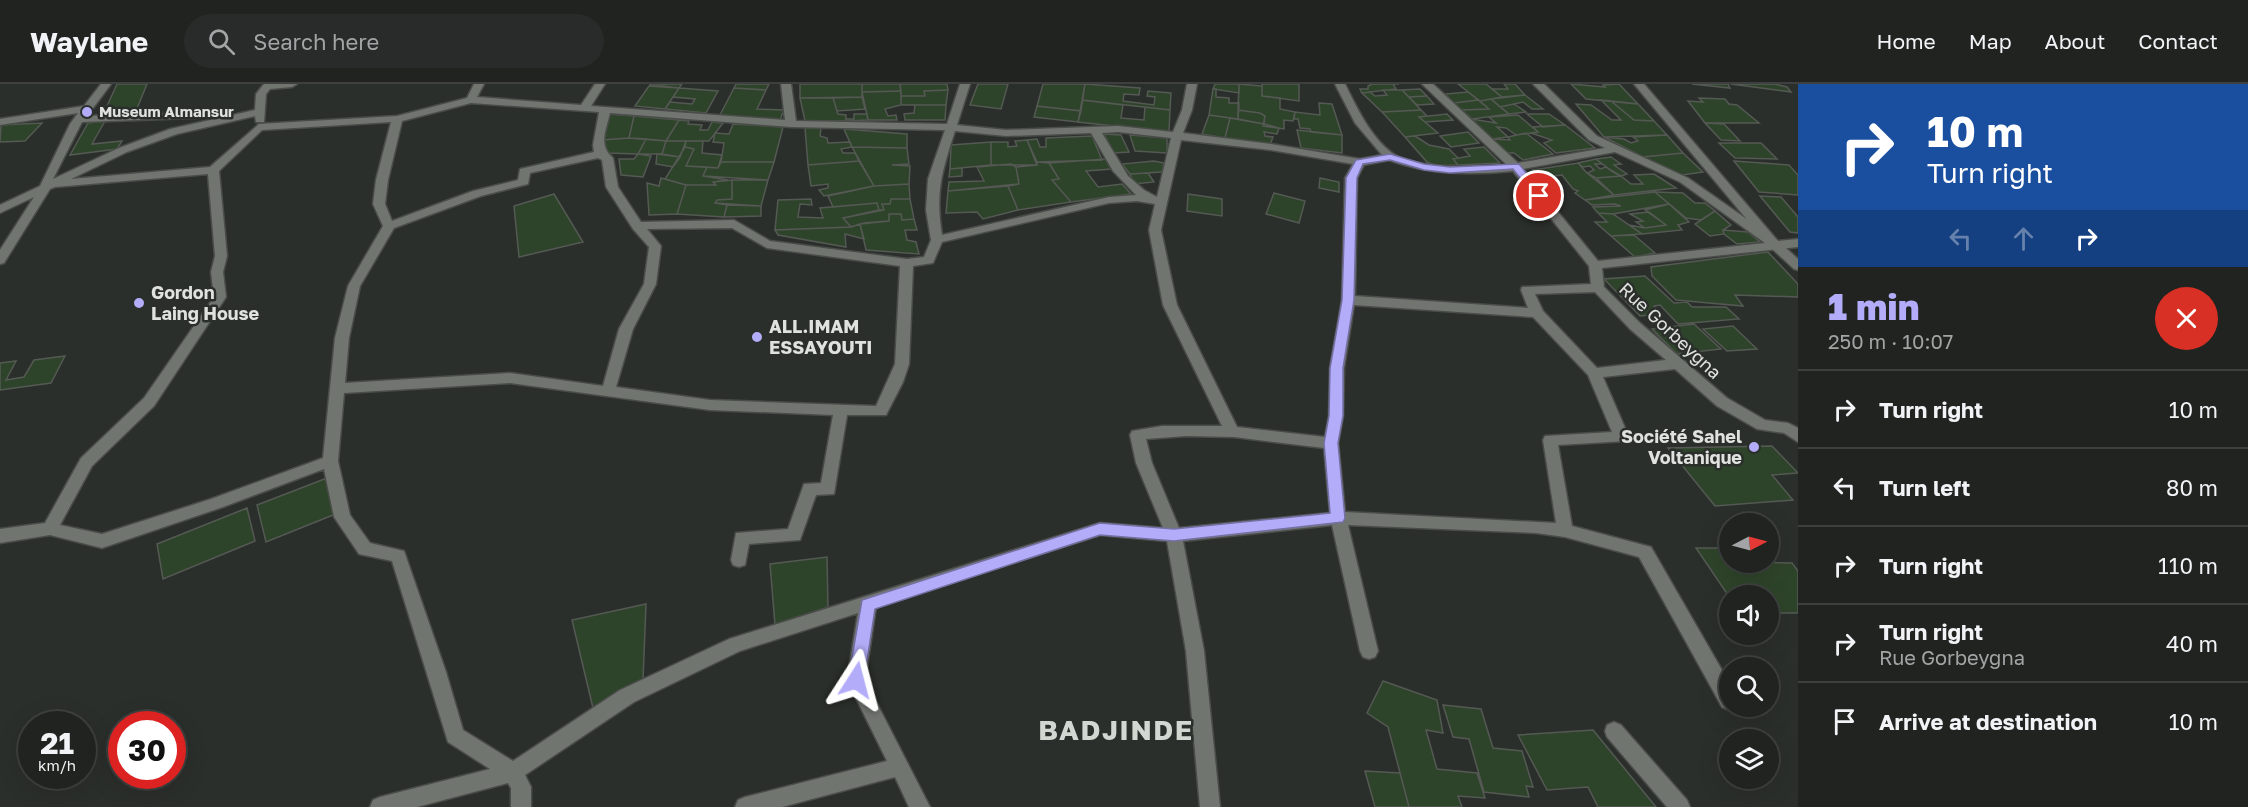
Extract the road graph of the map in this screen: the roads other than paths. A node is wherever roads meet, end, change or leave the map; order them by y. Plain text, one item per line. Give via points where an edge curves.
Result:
1 (106, 84) edge
2 (292, 84) edge
3 (479, 84) edge
4 (600, 84) edge
5 (786, 84) edge
6 (965, 84) edge
7 (1192, 84) edge
8 (1340, 84) edge
9 (1427, 84) edge
10 (1538, 84) edge
11 (1639, 84) edge
12 (269, 85) edge
13 (471, 100) junction
14 (88, 108) junction
15 (584, 109) junction
16 (605, 110) junction
17 (261, 112) junction
18 (79, 119) junction
19 (397, 119) junction
20 (0, 122) edge
21 (791, 124) junction
22 (259, 127) junction
23 (949, 127) junction
24 (1094, 129) junction
25 (1177, 135) junction
26 (1616, 149) junction
27 (600, 154) junction
28 (1390, 157) junction
29 (1360, 162) junction
30 (1515, 166) junction
31 (213, 170) junction
32 (47, 185) junction
33 (1161, 201) junction
34 (0, 209) edge
35 (389, 226) junction
36 (637, 226) junction
37 (938, 240) junction
38 (1773, 243) junction
39 (1798, 243) edge
40 (0, 260) edge
41 (907, 263) junction
42 (1595, 265) junction
43 (1798, 266) edge
44 (1598, 288) junction
45 (1348, 300) junction
46 (1537, 313) junction
47 (1676, 364) junction
48 (1594, 373) junction
49 (339, 388) junction
50 (608, 392) junction
51 (841, 408) junction
52 (1231, 430) junction
53 (1798, 437) edge
54 (1331, 443) junction
55 (330, 461) junction
56 (1338, 518) junction
57 (50, 529) junction
58 (1565, 531) junction
59 (1174, 535) junction
60 (0, 536) edge
61 (739, 560) dead end
62 (868, 605) junction
63 (1369, 651) dead end
64 (1719, 683) edge
65 (1614, 731) dead end
66 (898, 767) junction
67 (513, 772) junction
68 (380, 807) edge
69 (521, 807) edge
70 (745, 807) edge
71 (920, 807) edge
72 (1210, 807) edge
73 (1680, 807) edge

1 - 14 street
2 - 12 street
3 - 13 street
4 - 15 street
5 - 21 street
6 - 23 street
7 - 25 street
8 - 28 street via 1364,127
9 - 30 street
10 - 26 street via 1593,138
11 - 38 street
12 - 17 street via 261,94
13 - 15 street
13 - 19 street
14 - 18 street
14 - 20 street
15 - 16 street
16 - 21 street
16 - 27 street
17 - 18 street
17 - 22 street
17 - 32 street via 174,131
18 - 32 street via 48,176
19 - 22 street
19 - 35 street via 379,204
21 - 23 street
22 - 31 street
23 - 24 street via 1006,133
23 - 37 street via 934,179 932,210
24 - 25 street
24 - 33 street via 1126,179 1141,194
25 - 29 street
25 - 33 street
26 - 30 street
26 - 38 street via 1684,180
27 - 35 street via 524,171 524,182 477,193
27 - 36 street via 607,158 612,187
28 - 29 street
28 - 30 street via 1450,170
29 - 45 street via 1352,178
30 - 42 street
31 - 32 street
31 - 57 street via 221,256 217,272 220,297 149,402 86,462
32 - 34 street
32 - 40 street
33 - 37 street via 1109,200
33 - 52 street via 1155,230 1170,305
35 - 49 street via 354,286 342,338
36 - 41 street via 734,224 766,244
36 - 50 street via 655,246 650,284 626,329
37 - 41 street via 929,260
38 - 39 street
38 - 42 street
38 - 43 street
41 - 51 street via 902,367 881,411
42 - 44 street, Rue Gorbeygna
44 - 46 street via 1527,290
44 - 47 street, Rue Gorbeygna
45 - 46 street
45 - 54 street
46 - 48 street
47 - 48 street
47 - 53 street, Rue Gorbeygna via 1742,414 1761,425 1788,428
48 - 58 street via 1622,437 1550,440
49 - 50 street via 510,378
49 - 55 street
50 - 51 street via 710,405
51 - 61 street via 828,490 810,488 794,535 742,538
52 - 54 street
52 - 59 street via 1174,429 1137,435 1144,463
54 - 56 street
55 - 57 street via 102,540
55 - 67 street via 342,517 364,549 398,556 454,736
56 - 58 street
56 - 59 street
56 - 63 street
57 - 60 street
58 - 64 street via 1645,552
59 - 62 street via 1100,529
59 - 72 street via 1195,651
62 - 66 street via 856,680
62 - 67 street via 735,645 627,696
65 - 73 street
66 - 70 street
66 - 71 street
67 - 68 street
67 - 69 street via 520,788

